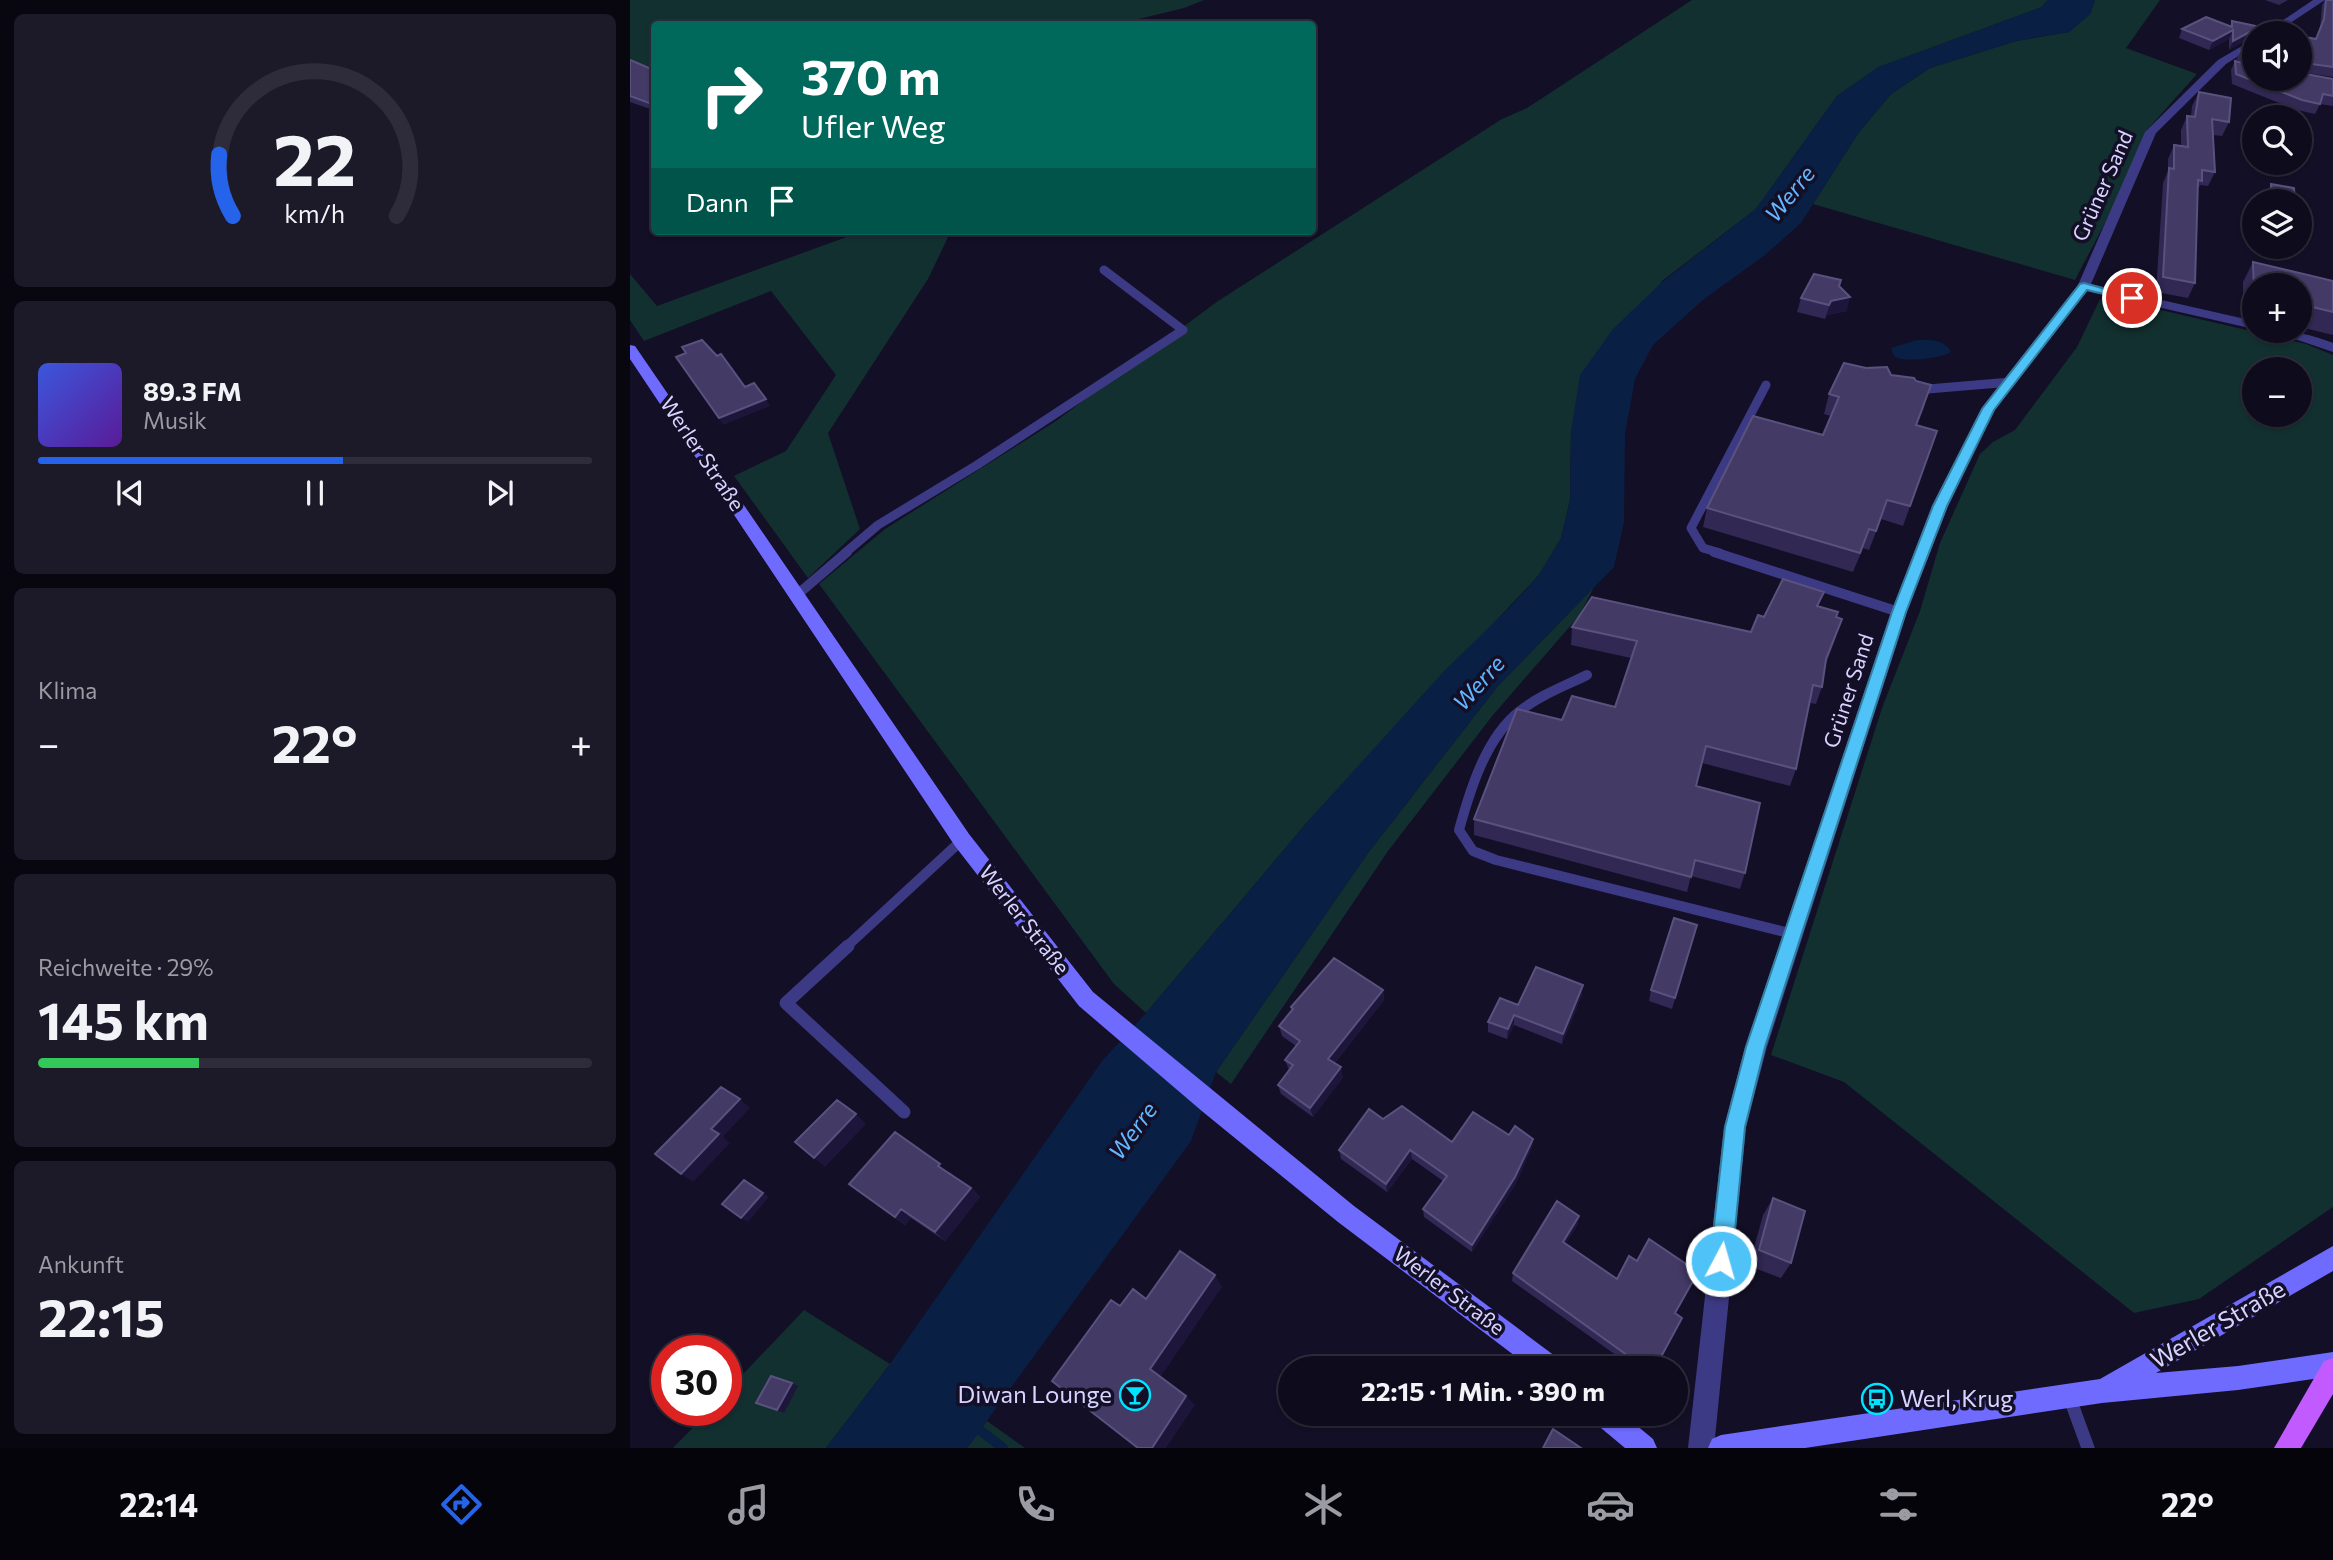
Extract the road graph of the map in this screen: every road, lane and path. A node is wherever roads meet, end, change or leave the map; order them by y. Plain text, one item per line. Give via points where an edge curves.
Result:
1 (2320, 0) edge
2 (2288, 21) edge
3 (2242, 50) edge
4 (2222, 62) junction
5 (2234, 66) edge
6 (1104, 270) dead end
7 (2084, 286) junction
8 (2242, 322) edge
9 (2312, 340) edge
10 (2333, 348) edge
11 (630, 349) edge
12 (2011, 382) junction
13 (1766, 385) dead end
14 (1911, 390) edge
15 (798, 594) junction
16 (1899, 612) junction
17 (1587, 675) dead end
18 (962, 840) junction
19 (1793, 934) junction
20 (904, 1112) dead end
21 (2333, 1258) edge
22 (1534, 1356) edge
23 (2333, 1364) edge
24 (2333, 1370) edge
25 (2102, 1391) junction
26 (2069, 1396) junction
27 (1618, 1426) edge
28 (1644, 1448) edge
29 (1701, 1448) edge
30 (1721, 1448) edge
31 (2088, 1448) edge
32 (2287, 1448) edge

1 - 2 street
3 - 4 street, Grüner Sand
4 - 5 street
4 - 7 street, Grüner Sand via 2151,132
6 - 15 lane via 1183,330 878,525
7 - 8 street
7 - 12 street, Grüner Sand
9 - 10 street
11 - 15 main road, Werler Straße
12 - 14 lane
12 - 16 street, Grüner Sand via 1988,409 1940,506
13 - 16 lane via 1691,528 1703,548
15 - 18 main road, Werler Straße
16 - 19 street, Grüner Sand
17 - 19 lane via 1513,716 1500,734 1466,800 1460,830 1473,851
18 - 20 lane via 786,1003
18 - 22 main road, Werler Straße via 1086,999 1346,1214
19 - 29 street, Grüner Sand via 1735,1127
21 - 25 main road, Werler Straße
23 - 25 main road, Werler Straße
24 - 32 main road
25 - 26 main road, Werler Straße
26 - 30 main road, Werler Straße
26 - 31 lane
27 - 28 main road

